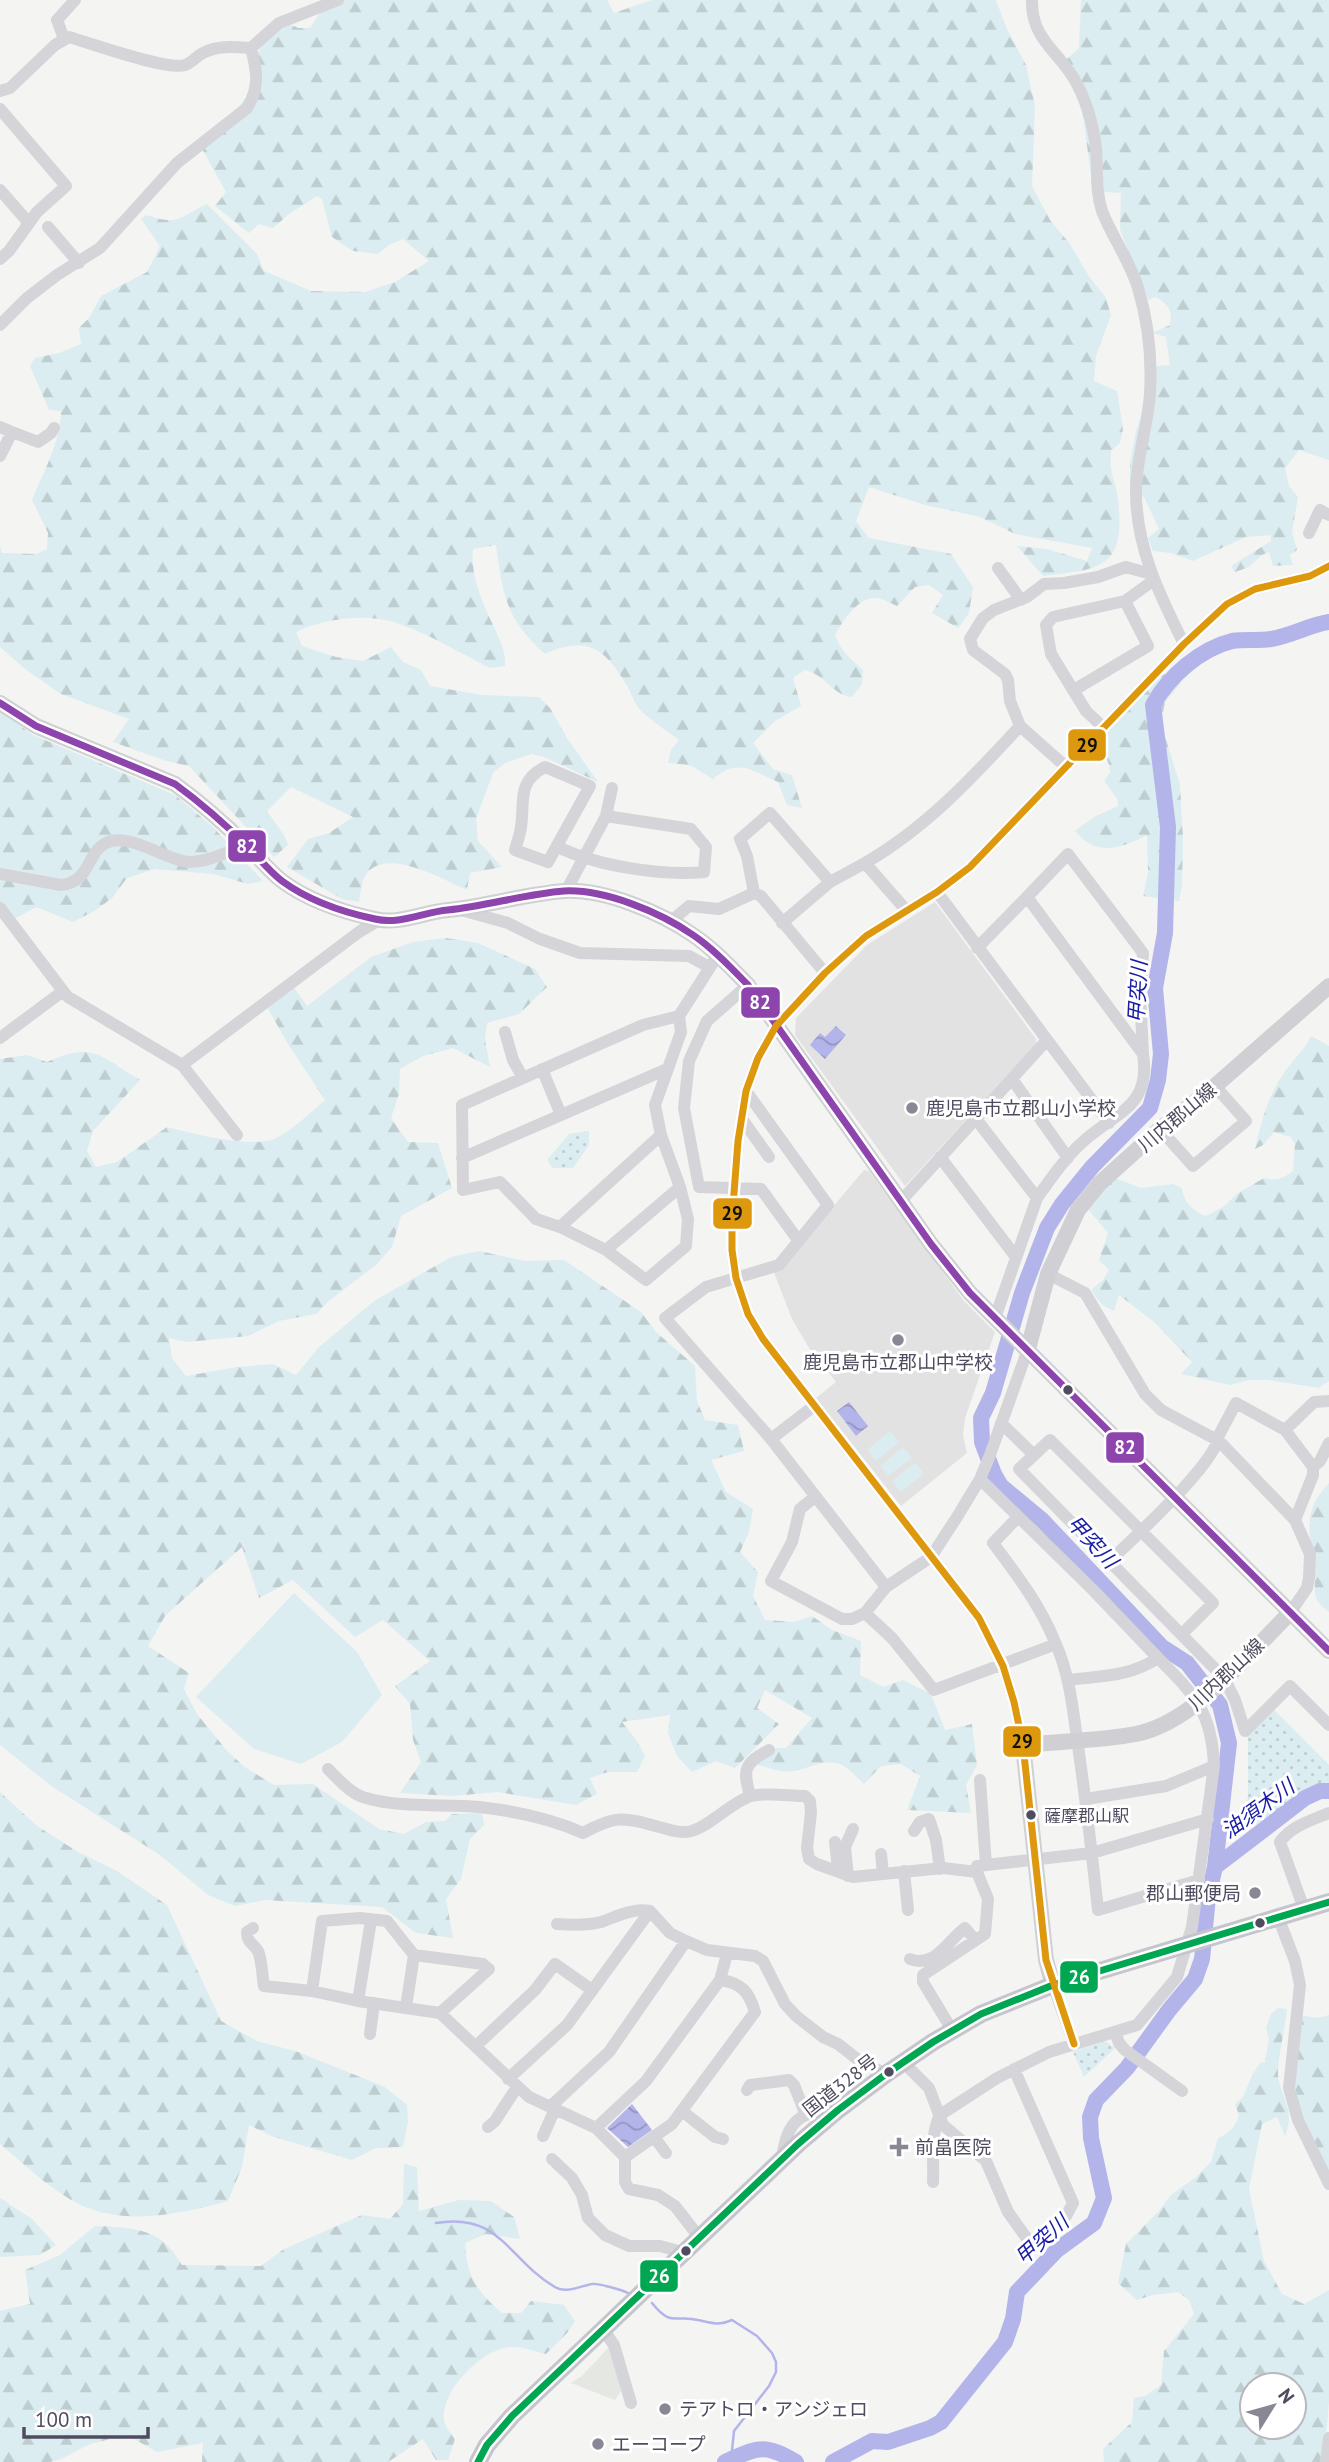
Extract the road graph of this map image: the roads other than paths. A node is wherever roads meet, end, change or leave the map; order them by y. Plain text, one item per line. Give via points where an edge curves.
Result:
1 (75, 0) edge
2 (338, 0) edge
3 (1032, 0) edge
4 (64, 40) junction
5 (251, 48) junction
6 (0, 91) edge
7 (0, 109) edge
8 (0, 190) edge
9 (29, 223) junction
10 (48, 227) dead end
11 (2, 254) edge
12 (79, 263) junction
13 (0, 325) edge
14 (54, 428) dead end
15 (6, 430) edge
16 (0, 456) edge
17 (1329, 515) edge
18 (1309, 533) dead end
19 (1329, 566) edge
20 (998, 568) dead end
21 (1152, 577) junction
22 (1021, 600) junction
23 (1125, 601) junction
24 (1184, 644) junction
25 (1074, 690) junction
26 (0, 703) edge
27 (1020, 726) junction
28 (1103, 727) junction
29 (1065, 766) junction
30 (612, 788) dead end
31 (606, 816) junction
32 (246, 845) junction
33 (558, 848) junction
34 (582, 859) junction
35 (864, 863) junction
36 (0, 874) edge
37 (830, 882) junction
38 (566, 891) junction
39 (754, 892) junction
40 (937, 892) junction
41 (1027, 897) junction
42 (0, 908) edge
43 (457, 909) junction
44 (906, 910) junction
45 (379, 920) junction
46 (670, 922) junction
47 (782, 923) junction
48 (977, 948) junction
49 (715, 961) junction
50 (825, 973) junction
51 (748, 985) junction
52 (1329, 986) edge
53 (63, 991) junction
54 (679, 1016) junction
55 (776, 1026) junction
56 (505, 1032) dead end
57 (0, 1038) edge
58 (1046, 1040) junction
59 (1143, 1054) junction
60 (182, 1065) junction
61 (542, 1069) junction
62 (667, 1069) junction
63 (523, 1078) junction
64 (1012, 1079) junction
65 (1215, 1086) junction
66 (746, 1091) junction
67 (561, 1115) junction
68 (742, 1119) junction
69 (976, 1119) junction
70 (1109, 1123) junction
71 (1160, 1129) junction
72 (237, 1135) dead end
73 (661, 1135) junction
74 (769, 1157) dead end
75 (940, 1157) junction
76 (462, 1158) junction
77 (1068, 1158) junction
78 (680, 1187) junction
79 (735, 1189) junction
80 (1037, 1198) junction
81 (901, 1202) junction
82 (560, 1227) junction
83 (798, 1240) junction
84 (606, 1250) junction
85 (1016, 1258) junction
86 (1048, 1274) junction
87 (736, 1278) junction
88 (997, 1320) junction
89 (1028, 1349) junction
90 (1329, 1401) edge
91 (814, 1406) junction
92 (1000, 1423) junction
93 (1285, 1430) junction
94 (771, 1438) junction
95 (1219, 1441) junction
96 (1329, 1443) edge
97 (1034, 1455) junction
98 (1313, 1467) junction
99 (980, 1479) junction
100 (1174, 1496) junction
101 (815, 1497) junction
102 (1018, 1517) junction
103 (1294, 1520) junction
104 (1140, 1531) junction
105 (931, 1556) junction
106 (1109, 1562) junction
107 (886, 1587) junction
108 (865, 1613) junction
109 (1290, 1613) junction
110 (1182, 1634) junction
111 (1056, 1644) junction
112 (1329, 1651) edge
113 (1158, 1658) junction
114 (1003, 1666) junction
115 (1068, 1680) junction
116 (1222, 1680) junction
117 (1200, 1702) junction
118 (1329, 1725) edge
119 (1078, 1741) junction
120 (1023, 1745) junction
121 (769, 1750) dead end
122 (1214, 1766) junction
123 (328, 1769) dead end
124 (980, 1780) dead end
125 (751, 1796) junction
126 (1086, 1799) junction
127 (1329, 1813) edge
128 (1208, 1819) junction
129 (853, 1829) dead end
130 (914, 1830) dead end
131 (835, 1842) dead end
132 (881, 1853) dead end
133 (1092, 1853) junction
134 (1035, 1859) junction
135 (982, 1868) junction
136 (940, 1869) junction
137 (904, 1871) junction
138 (843, 1874) junction
139 (883, 1874) junction
140 (1199, 1880) junction
141 (1329, 1902) edge
142 (1304, 1909) junction
143 (908, 1910) dead end
144 (650, 1911) junction
145 (1278, 1917) junction
146 (371, 1920) junction
147 (557, 1924) dead end
148 (253, 1928) dead end
149 (975, 1940) junction
150 (686, 1941) junction
151 (1190, 1943) junction
152 (727, 1954) junction
153 (414, 1955) junction
154 (911, 1959) dead end
155 (720, 1980) junction
156 (1053, 1985) junction
157 (592, 1990) junction
158 (312, 1991) junction
159 (359, 2001) junction
160 (374, 2003) junction
161 (406, 2007) junction
162 (440, 2013) junction
163 (952, 2030) junction
164 (1115, 2032) junction
165 (370, 2034) dead end
166 (1074, 2044) junction
167 (476, 2046) junction
168 (903, 2062) junction
169 (1014, 2069) junction
170 (886, 2074) junction
171 (513, 2083) junction
172 (747, 2090) dead end
173 (1182, 2091) dead end
174 (552, 2108) junction
175 (838, 2110) junction
176 (682, 2111) junction
177 (805, 2113) junction
178 (940, 2115) junction
179 (488, 2127) dead end
180 (596, 2128) junction
181 (543, 2136) dead end
182 (654, 2137) junction
183 (723, 2139) dead end
184 (666, 2153) dead end
185 (625, 2157) junction
186 (552, 2159) dead end
187 (782, 2160) junction
188 (933, 2182) dead end
189 (1329, 2184) edge
190 (699, 2237) junction
191 (682, 2252) junction
192 (603, 2329) junction
193 (631, 2403) dead end
194 (1329, 2438) edge
195 (478, 2462) edge
196 (1326, 2462) edge

1 - 4 street via 57,20
2 - 5 street via 279,23
3 - 21 street via 1045,44 1082,94 1093,130 1102,211 1138,286 1150,394 1136,487 1144,554
4 - 5 street via 69,37 115,53 174,65 185,65 218,48
4 - 6 street via 10,88
5 - 12 street via 258,77 247,108 177,163 100,248
7 - 9 street via 66,186
8 - 9 street
9 - 11 street
10 - 12 street
12 - 13 street via 27,298
14 - 15 street via 38,442
15 - 16 street
17 - 18 street via 1320,510
19 - 24 street via 1310,576 1241,595
20 - 22 street
21 - 22 street via 1126,567 1098,577 1044,584
21 - 23 street
21 - 24 street
22 - 27 street via 983,618 970,639 973,650 1005,674
23 - 25 street via 1148,646
23 - 25 street via 1053,617 1046,625 1051,654
24 - 28 street
25 - 28 street via 1086,711
26 - 32 main road via 46,731 175,784
27 - 29 street
27 - 35 street via 965,786 903,839
28 - 29 street
29 - 40 street via 970,867
30 - 31 street
31 - 34 street
31 - 34 street via 691,830 706,847 704,872 680,874
32 - 36 street via 189,862 116,841 106,843 71,884
32 - 45 main road via 302,894
33 - 33 street via 590,786 545,767 522,792 515,849 548,862
33 - 34 street
34 - 38 street
35 - 37 street
35 - 44 street
37 - 39 street via 771,813 740,839
37 - 47 street
38 - 43 main road
38 - 46 main road via 615,899
39 - 46 street via 719,909 689,906
39 - 47 street
40 - 44 street
40 - 48 street
41 - 48 street
41 - 59 street
41 - 59 street via 1068,854 1143,953
42 - 53 street
43 - 45 main road
43 - 49 street via 508,923 580,953
44 - 50 street via 866,936
45 - 60 street
46 - 49 main road via 692,934
47 - 50 street
48 - 58 street
49 - 51 main road
49 - 54 street
50 - 55 street
51 - 55 main road
51 - 79 street via 707,1021 689,1061 684,1108 699,1187
52 - 65 main road, 川内郡山線
53 - 57 street
53 - 60 street
54 - 61 street via 643,1025
54 - 62 street via 681,1032
55 - 66 street
55 - 81 main road
56 - 63 street
58 - 64 street
58 - 70 street
59 - 70 street via 1144,1086 1135,1101
60 - 72 street
61 - 63 street
61 - 67 street
62 - 67 street
62 - 73 street via 656,1105
63 - 76 street via 462,1105
64 - 69 street
64 - 77 street
65 - 71 main road, 川内郡山線
65 - 71 street via 1246,1121 1193,1166
66 - 68 street
66 - 83 street via 828,1205
67 - 76 street
68 - 74 street
68 - 79 street
69 - 75 street
69 - 80 street
70 - 77 street
71 - 86 main road, 川内郡山線 via 1100,1183 1078,1210
73 - 78 street
73 - 82 street
75 - 81 street
75 - 85 street
76 - 82 street via 463,1190 500,1182 536,1219
77 - 80 street
78 - 84 street
78 - 84 street via 688,1219 686,1246 646,1280
79 - 83 street via 761,1189
79 - 87 street
80 - 85 street
81 - 88 main road via 954,1274
82 - 84 street
83 - 87 street via 779,1265
85 - 88 street
86 - 89 main road, 川内郡山線
86 - 95 street via 1085,1293 1145,1394 1161,1409
87 - 91 street via 748,1314 763,1339
87 - 94 street via 706,1287 665,1318
88 - 89 main road
89 - 92 street
89 - 100 main road
90 - 93 street via 1314,1402
91 - 94 street
91 - 105 street
92 - 97 street
92 - 99 street
93 - 95 street via 1236,1403
93 - 98 street
94 - 101 street
95 - 100 street via 1204,1466
95 - 103 street
96 - 98 street
97 - 104 street via 1050,1440
97 - 106 street via 1018,1469
98 - 103 street
99 - 102 street
99 - 105 street
100 - 104 street
100 - 109 main road
101 - 107 street
101 - 108 street via 800,1509 792,1542 771,1581 842,1619
102 - 111 street via 993,1544 1024,1583
102 - 113 street
103 - 109 street via 1310,1554 1309,1578
104 - 106 street
104 - 110 street via 1213,1603
105 - 107 street
105 - 114 street via 978,1618
106 - 110 street
107 - 108 street
108 - 114 street via 934,1690
109 - 112 main road
109 - 116 main road, 川内郡山線
110 - 116 street
111 - 114 street
111 - 115 street
113 - 115 street via 1128,1674
113 - 117 street
114 - 120 street
115 - 119 street
116 - 117 main road, 川内郡山線
116 - 118 street via 1235,1700 1245,1731 1290,1686
117 - 119 main road, 川内郡山線 via 1146,1731
117 - 122 street via 1213,1745
119 - 120 main road, 川内郡山線
119 - 126 street
120 - 134 main road
121 - 125 street via 746,1770
122 - 126 street via 1166,1786
122 - 128 street
123 - 125 street via 365,1798 531,1815 583,1833 606,1821 623,1819 689,1832
124 - 135 street
125 - 138 street via 805,1796 811,1813 809,1859
126 - 133 street
127 - 142 street via 1306,1822 1280,1842
128 - 133 street
128 - 140 street
129 - 138 street via 845,1847
130 - 136 street via 929,1819
131 - 138 street
132 - 139 street
133 - 134 street
133 - 140 street via 1098,1910
134 - 135 street
134 - 156 main road
135 - 136 street
135 - 149 street via 988,1899 985,1934
136 - 137 street
137 - 139 street
137 - 143 street
138 - 139 street
140 - 151 street
141 - 142 highway, 国道328号
142 - 145 highway, 国道328号
144 - 147 street via 630,1911 600,1922
144 - 150 street via 670,1933
144 - 157 street
145 - 151 highway, 国道328号
145 - 189 street via 1300,1985 1289,2088 1298,2120
146 - 153 street via 387,1922
146 - 158 street via 322,1920
146 - 159 street
148 - 158 street via 246,1936 257,1950 264,1986
149 - 154 street via 965,1928 939,1953 921,1961
149 - 163 street via 923,1975
150 - 152 street
150 - 174 street via 609,2052
151 - 156 highway, 国道328号
151 - 164 street via 1177,1977 1141,2022
152 - 155 street
152 - 170 street via 763,1961 796,2016
153 - 161 street
153 - 162 street via 483,1964 489,1969
155 - 176 street via 744,1989 755,2012
155 - 180 street via 646,2081
156 - 163 highway, 国道328号
156 - 166 street
157 - 167 street via 555,1964 535,1990
157 - 171 street via 567,2025
158 - 159 street
159 - 160 street
160 - 161 street
160 - 165 street
161 - 162 street
162 - 167 street
163 - 168 highway, 国道328号
164 - 166 street
164 - 173 street via 1125,2050
166 - 169 street
167 - 171 street
168 - 170 highway, 国道328号
168 - 178 street via 929,2088
169 - 178 street
169 - 178 street via 1073,2203 1066,2216 1037,2241 1028,2240 1008,2212 986,2161 943,2125
170 - 175 highway, 国道328号
171 - 174 street
171 - 179 street
172 - 177 street via 750,2085 789,2080
174 - 180 street
174 - 181 street
175 - 177 street
175 - 187 highway, 国道328号
176 - 182 street
176 - 183 street
177 - 187 street via 785,2136
178 - 188 street
180 - 185 street
182 - 184 street
182 - 185 street
185 - 190 street via 629,2189 658,2195 675,2206
186 - 191 street via 572,2178 588,2218 604,2235 629,2246
187 - 190 highway, 国道328号
190 - 191 highway, 国道328号
191 - 192 highway, 国道328号
192 - 193 street via 614,2345
192 - 195 highway, 国道328号 via 501,2428
194 - 196 street

